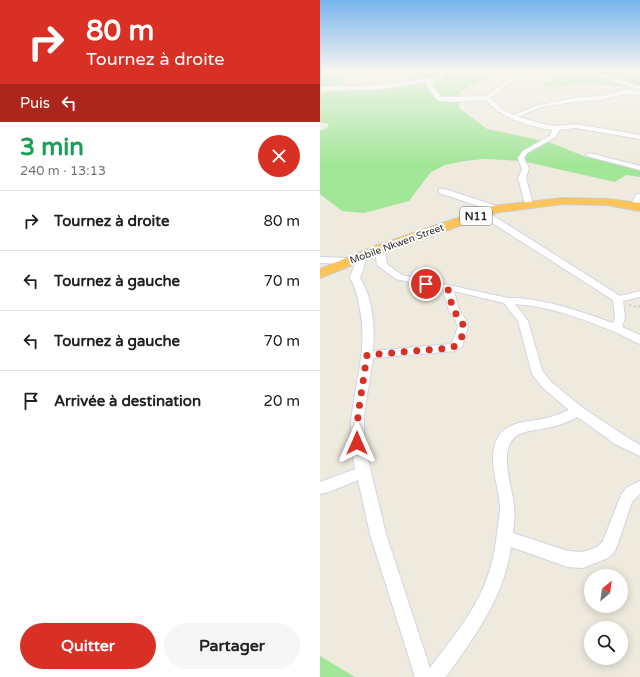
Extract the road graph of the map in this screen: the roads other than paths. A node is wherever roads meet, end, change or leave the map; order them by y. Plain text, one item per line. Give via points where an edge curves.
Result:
1 (492, 103) edge
2 (559, 103) edge
3 (514, 117) junction
4 (556, 128) junction
5 (640, 136) edge
6 (589, 155) dead end
7 (640, 168) edge
8 (442, 191) dead end
9 (640, 196) edge
10 (640, 203) edge
11 (529, 204) junction
12 (640, 207) edge
13 (496, 209) junction
14 (483, 213) junction
15 (380, 249) junction
16 (355, 259) junction
17 (320, 260) edge
18 (320, 274) edge
19 (448, 289) junction
20 (640, 294) edge
21 (618, 299) junction
22 (508, 301) junction
23 (616, 328) junction
24 (640, 340) edge
25 (367, 355) junction
26 (579, 411) junction
27 (640, 451) edge
28 (363, 472) junction
29 (640, 486) edge
30 (320, 488) edge
31 (504, 537) junction
32 (424, 677) edge
33 (435, 677) edge

1 - 3 street
2 - 3 street via 541,106
3 - 4 street
4 - 5 street via 575,126
4 - 11 street via 554,136 525,152 521,158 526,167 522,178
6 - 7 street
8 - 13 street
9 - 10 street via 636,202
11 - 12 highway, Mobile Nkwen Street / N11 via 571,201 607,202
11 - 13 highway, Mobile Nkwen Street / N11
13 - 14 highway, Mobile Nkwen Street / N11
14 - 15 highway, Mobile Nkwen Street / N11
14 - 21 street
15 - 16 highway, Mobile Nkwen Street / N11
15 - 19 street via 382,265 389,271 410,280
16 - 17 street
16 - 18 highway, Mobile Nkwen Street / N11
16 - 25 street via 354,278 360,286 368,321
19 - 22 street
19 - 25 street via 454,311 463,327 455,347
20 - 21 street
21 - 23 street via 620,318
22 - 23 street via 524,300
22 - 26 street via 523,322 536,371 546,384
23 - 24 street
25 - 28 street via 357,428 357,443
26 - 27 street
26 - 31 street via 550,423 519,429 509,434 502,444 499,456 508,500
28 - 30 street
28 - 32 street via 385,555
29 - 31 street via 626,499 609,546 602,553 589,558 568,559
31 - 33 street via 498,570 490,592

